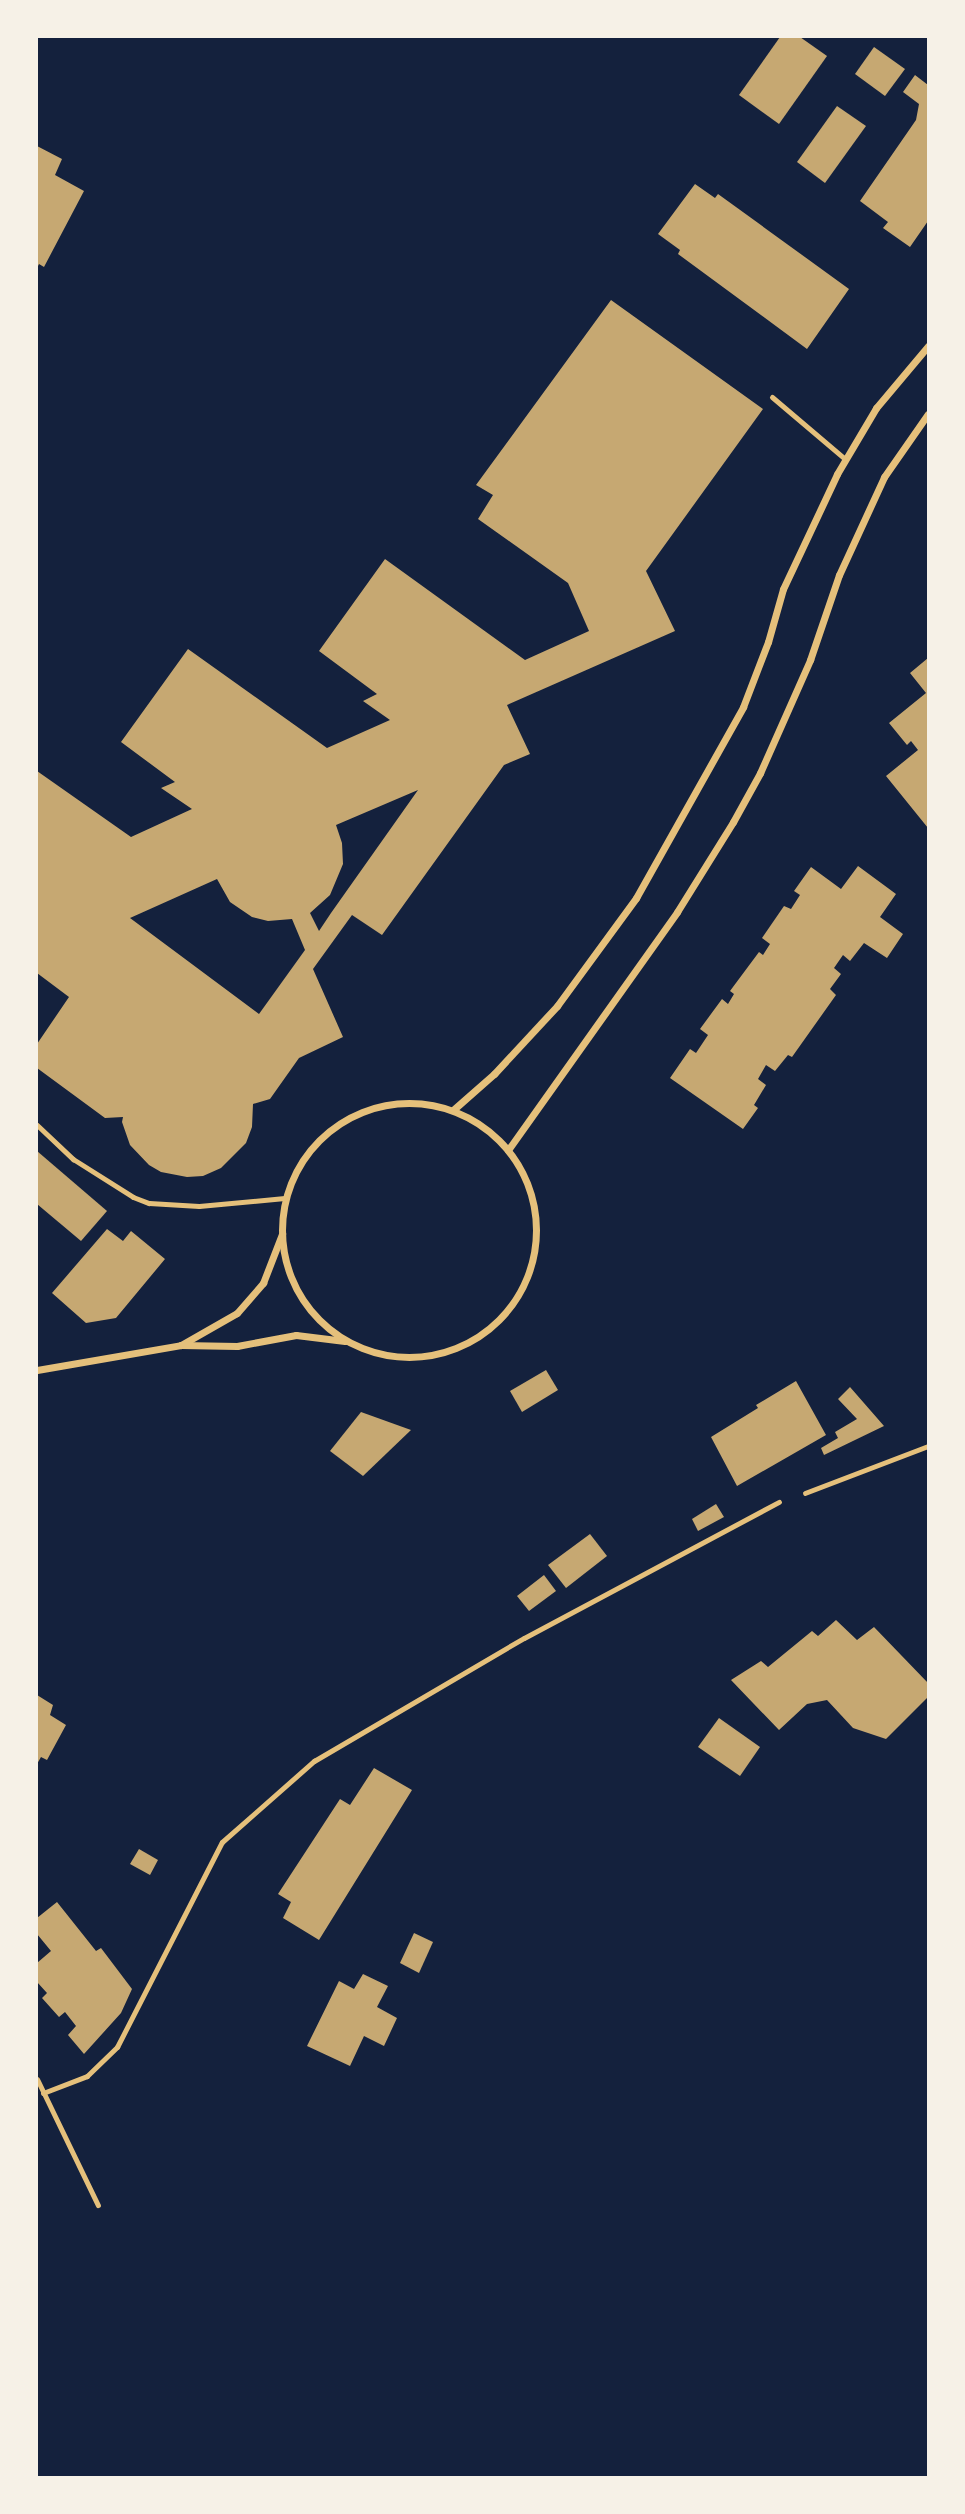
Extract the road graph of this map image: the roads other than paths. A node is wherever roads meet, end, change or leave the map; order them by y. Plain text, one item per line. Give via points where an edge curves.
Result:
1 (928, 346) edge
2 (772, 397) dead end
3 (928, 414) edge
4 (845, 459) junction
5 (453, 1110) junction
6 (37, 1125) edge
7 (508, 1150) junction
8 (285, 1198) junction
9 (282, 1234) junction
10 (346, 1341) junction
11 (181, 1345) junction
12 (37, 1370) edge
13 (779, 1502) road end
14 (37, 2079) edge
15 (43, 2093) junction
16 (98, 2205) dead end

1 - 4 street via 876,408
2 - 4 lane
3 - 7 street via 884,477 839,575 810,660 733,822 677,912
4 - 5 street via 783,589 743,707 664,852 558,1006 495,1074
5 - 7 street via 483,1126
5 - 8 street via 407,1103 383,1105 350,1117 321,1138 300,1165
6 - 8 lane via 82,1166 149,1203 199,1206
7 - 10 street via 533,1202 536,1231 533,1261 506,1313 484,1333 431,1356 392,1356
8 - 9 street
9 - 10 street via 288,1268 303,1300 322,1323
9 - 11 street via 263,1283 237,1313
10 - 11 street via 296,1335 237,1346
11 - 12 street
13 - 15 lane via 524,1638 314,1761 222,1842 117,2048 87,2076
14 - 15 lane
15 - 16 lane

